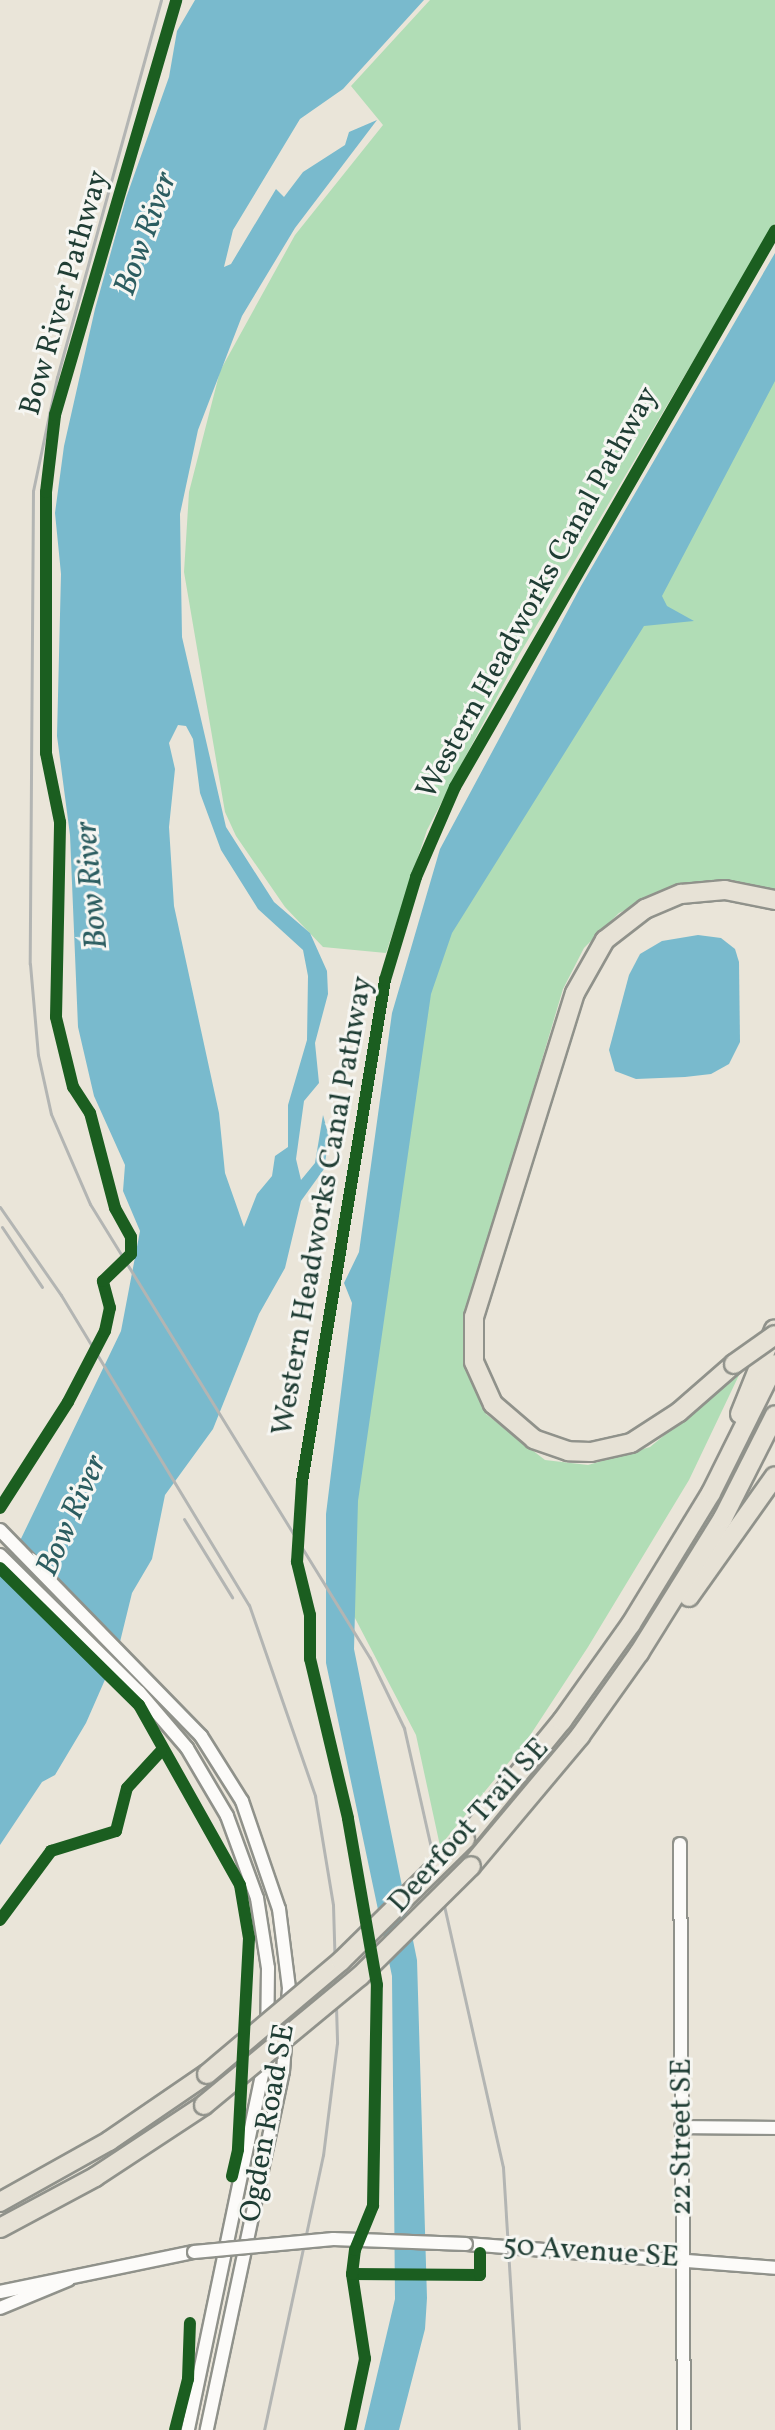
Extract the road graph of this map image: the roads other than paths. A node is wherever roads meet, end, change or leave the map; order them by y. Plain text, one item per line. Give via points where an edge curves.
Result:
1 (775, 900) edge
2 (775, 1328) edge
3 (775, 1335) edge
4 (775, 1364) edge
5 (775, 1415) edge
6 (775, 1476) edge
7 (711, 1493) junction
8 (0, 1530) edge
9 (0, 1555) edge
10 (639, 1653) junction
11 (680, 1844) dead end
12 (681, 2127) junction
13 (775, 2128) edge
14 (0, 2202) edge
15 (0, 2228) edge
16 (683, 2258) junction
17 (775, 2268) edge
18 (74, 2277) junction
19 (0, 2292) edge
20 (0, 2308) edge
21 (188, 2430) edge
22 (207, 2430) edge
23 (684, 2430) edge

1 - 3 highway, bridge via 725,890 681,894 645,909 605,940 575,993 474,1317 474,1362 493,1404 534,1439 568,1451 612,1449 643,1437
2 - 7 highway
4 - 7 highway, Deerfoot Trail SE
5 - 10 highway, Deerfoot Trail SE via 723,1518
6 - 10 highway via 677,1615
7 - 14 highway, Deerfoot Trail SE, bridge via 601,1669 465,1839 341,1961 207,2074 109,2141
8 - 22 street, Ogden Road SE via 185,1716 242,1801 273,1883 286,1951 283,2071
9 - 21 street, Ogden Road SE via 187,1748 227,1816 257,1898 268,1968 267,2051
10 - 15 highway, Deerfoot Trail SE, bridge via 580,1736 471,1866 360,1976 204,2105 95,2177
11 - 12 street, 22 Street SE
12 - 13 street
12 - 16 street, 22 Street SE
16 - 17 street, 50 Avenue SE
16 - 18 street, 50 Avenue SE, bridge via 333,2239 194,2252
16 - 23 street, 22 Street SE
18 - 19 street, 50 Avenue SE
18 - 20 street, 50 Avenue SE

